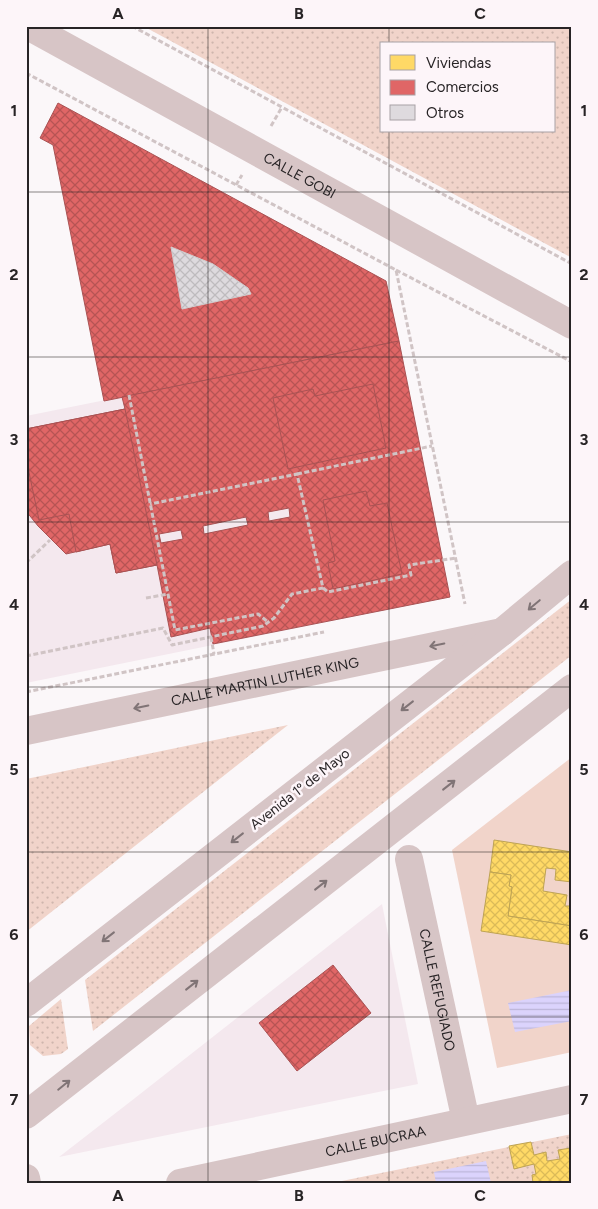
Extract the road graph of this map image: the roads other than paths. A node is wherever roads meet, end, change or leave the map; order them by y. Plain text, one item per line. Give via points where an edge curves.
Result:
1 (28, 26) edge
2 (572, 325) edge
3 (572, 574) edge
4 (502, 632) junction
5 (572, 688) edge
6 (26, 731) edge
7 (409, 859) dead end
8 (26, 1002) edge
9 (572, 1099) edge
10 (26, 1115) edge
11 (466, 1121) junction
12 (26, 1178) edge
13 (27, 1183) edge
14 (180, 1183) edge

1 - 2 street, CALLE GOBI
3 -> 4 street, Avenida 1º de Mayo
4 -> 6 street, CALLE MARTIN LUTHER KING
4 -> 8 street, Avenida 1º de Mayo
10 -> 5 street
7 - 11 street, CALLE REFUGIADO
9 - 11 street, CALLE BUCRAA
11 - 14 street, CALLE BUCRAA
12 - 13 street

